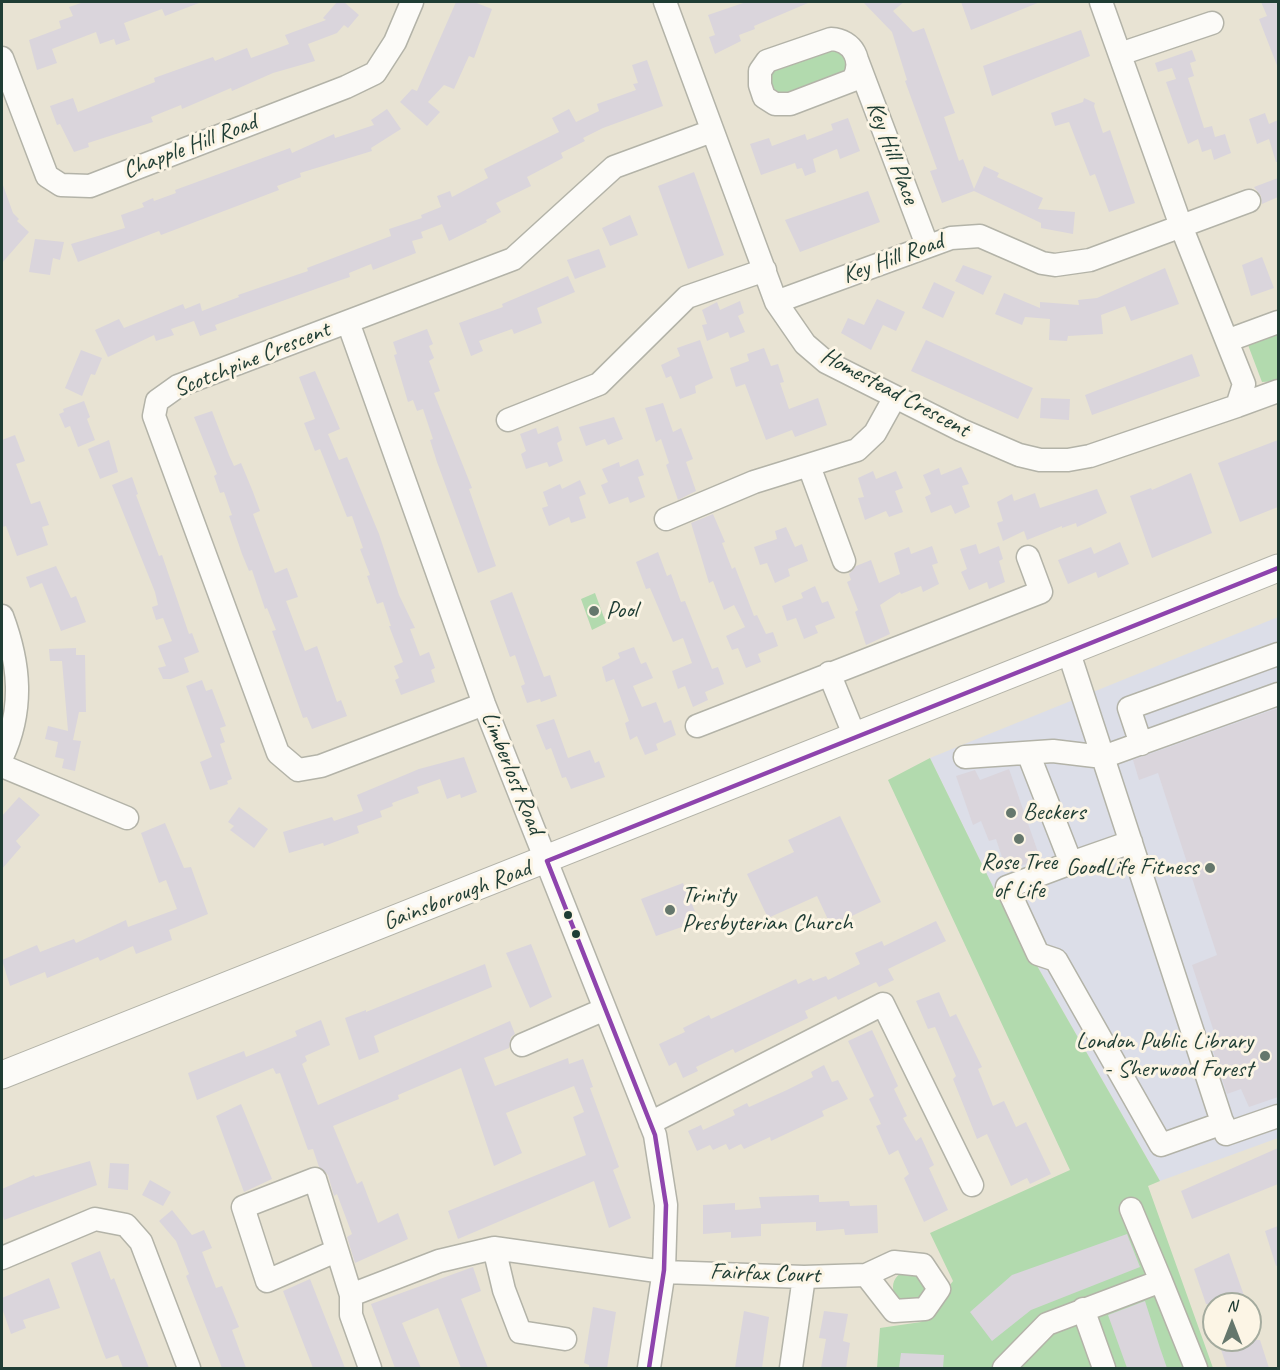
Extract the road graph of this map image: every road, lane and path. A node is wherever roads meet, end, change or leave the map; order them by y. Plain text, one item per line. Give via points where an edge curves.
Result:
1 (412, 2) edge
2 (665, 2) edge
3 (1101, 2) edge
4 (1212, 23) dead end
5 (1120, 54) junction
6 (2, 58) edge
7 (857, 60) dead end
8 (712, 131) junction
9 (1249, 201) dead end
10 (1181, 226) junction
11 (927, 245) junction
12 (765, 270) junction
13 (776, 302) junction
14 (348, 322) junction
15 (1278, 322) edge
16 (1229, 340) junction
17 (1278, 391) edge
18 (895, 397) junction
19 (1237, 406) junction
20 (508, 420) dead end
21 (809, 466) junction
22 (666, 519) dead end
23 (1028, 558) dead end
24 (844, 561) dead end
25 (1278, 568) edge
26 (2, 616) edge
27 (1069, 653) junction
28 (1278, 654) edge
29 (829, 673) junction
30 (1278, 694) edge
31 (484, 704) junction
32 (697, 726) dead end
33 (855, 737) junction
34 (1140, 744) junction
35 (1028, 753) junction
36 (2, 757) edge
37 (965, 757) dead end
38 (1103, 758) junction
39 (2, 766) edge
40 (127, 818) dead end
41 (1131, 842) junction
42 (547, 861) junction
43 (1071, 863) junction
44 (605, 1009) junction
45 (522, 1045) dead end
46 (2, 1075) edge
47 (1278, 1116) edge
48 (650, 1123) junction
49 (1223, 1123) junction
50 (972, 1185) dead end
51 (1131, 1209) dead end
52 (494, 1248) junction
53 (336, 1251) junction
54 (2, 1258) edge
55 (664, 1272) junction
56 (866, 1275) dead end
57 (804, 1277) junction
58 (1161, 1281) junction
59 (351, 1295) junction
60 (1083, 1310) junction
61 (565, 1340) dead end
62 (189, 1368) edge
63 (369, 1368) edge
64 (649, 1368) edge
65 (791, 1368) edge
66 (1004, 1368) edge
67 (1104, 1368) edge
68 (1196, 1368) edge

1 - 6 street, Chapple Hill Road via 395,42 375,73 90,186 61,185 47,176
2 - 8 street, Homestead Crescent
3 - 5 street
4 - 5 street
5 - 10 street
7 - 11 street, Key Hill Place
8 - 12 street, Homestead Crescent
8 - 14 street, Scotchpine Crescent via 614,167 513,259
9 - 10 street, Key Hill Road
10 - 11 street, Key Hill Road via 1068,265 1042,262 980,236 942,239
10 - 16 street
11 - 13 street, Key Hill Road
12 - 13 street, Homestead Crescent
12 - 20 street via 687,297 599,384
13 - 18 street, Homestead Crescent via 805,344 826,362
14 - 31 street, Limberlost Road
14 - 31 street, Scotchpine Crescent via 178,386 157,401 154,416 278,753 298,770 321,766
15 - 16 street
16 - 19 street via 1244,384
17 - 19 street, Homestead Crescent
18 - 19 street, Homestead Crescent via 1018,455 1059,460 1090,456
18 - 21 street via 875,433 857,450
21 - 22 street via 754,482
21 - 24 street
23 - 29 street via 1041,592
25 - 27 main road, Gainsborough Road
26 - 36 street via 16,659 13,733
27 - 33 main road, Gainsborough Road
27 - 38 street
28 - 34 street via 1129,708
29 - 32 street
29 - 33 street
30 - 34 street
31 - 42 street, Limberlost Road
33 - 42 main road, Gainsborough Road
34 - 38 street
35 - 37 street
35 - 38 street via 1053,751
35 - 43 street
38 - 41 street
39 - 40 street
41 - 43 street
41 - 49 street
42 - 44 street, Limberlost Road
42 - 46 main road, Gainsborough Road
43 - 49 street via 1007,887 1038,954 1056,960 1161,1145
44 - 45 street
44 - 48 street, Limberlost Road
47 - 49 street via 1227,1134
48 - 50 street via 884,1004
48 - 55 street, Limberlost Road via 666,1205
51 - 58 street
52 - 55 street, Fairfax Court
52 - 59 street via 440,1261
52 - 61 street via 520,1332
53 - 53 street via 315,1179 243,1207 267,1281
53 - 59 street
54 - 62 street via 95,1219 126,1225 141,1242
55 - 57 street, Fairfax Court
55 - 64 street, Limberlost Road
56 - 57 street, Fairfax Court
57 - 65 street
58 - 60 street
58 - 68 street
59 - 63 street via 351,1315
60 - 66 street via 1047,1324
60 - 67 street

